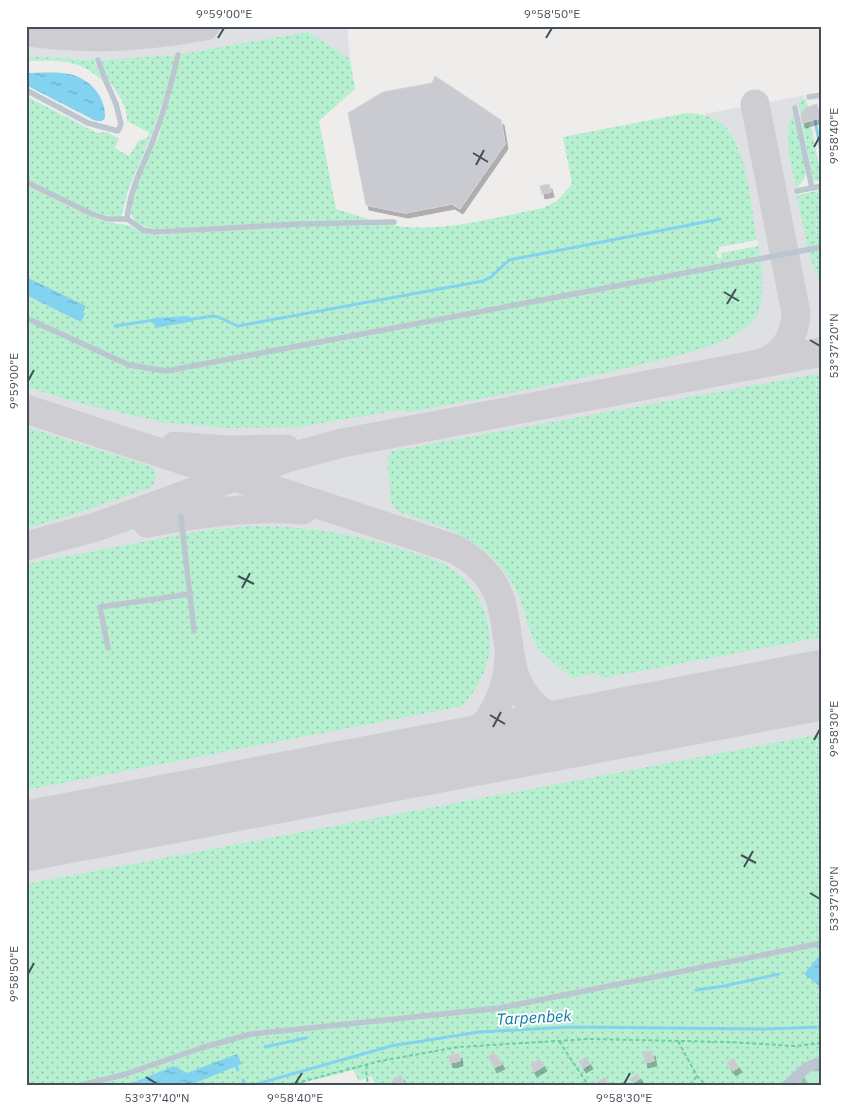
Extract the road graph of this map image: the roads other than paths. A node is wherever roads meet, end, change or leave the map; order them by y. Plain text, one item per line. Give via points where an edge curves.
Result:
1 (178, 55) dead end
2 (98, 60) dead end
3 (26, 90) edge
4 (822, 95) edge
5 (811, 105) dead end
6 (795, 108) dead end
7 (26, 182) edge
8 (822, 186) edge
9 (812, 188) junction
10 (797, 191) dead end
11 (127, 219) junction
12 (394, 222) dead end
13 (822, 247) edge
14 (26, 318) edge
15 (181, 517) dead end
16 (190, 594) junction
17 (194, 631) dead end
18 (108, 648) dead end
19 (822, 943) edge
20 (822, 1061) edge
21 (94, 1084) edge
22 (81, 1085) edge
23 (788, 1085) edge

1 - 11 lane via 157,131 132,189
2 - 3 lane via 116,104 121,124 118,131 88,123
4 - 5 lane via 809,95
6 - 9 lane
7 - 11 lane via 92,214 108,219
8 - 9 lane
9 - 10 lane
11 - 12 lane via 143,230 155,232
13 - 14 lane via 166,371 129,365
15 - 16 lane
16 - 17 lane
16 - 18 lane via 100,607
19 - 21 lane via 500,1008 251,1034
20 - 23 street via 806,1068
21 - 22 lane

